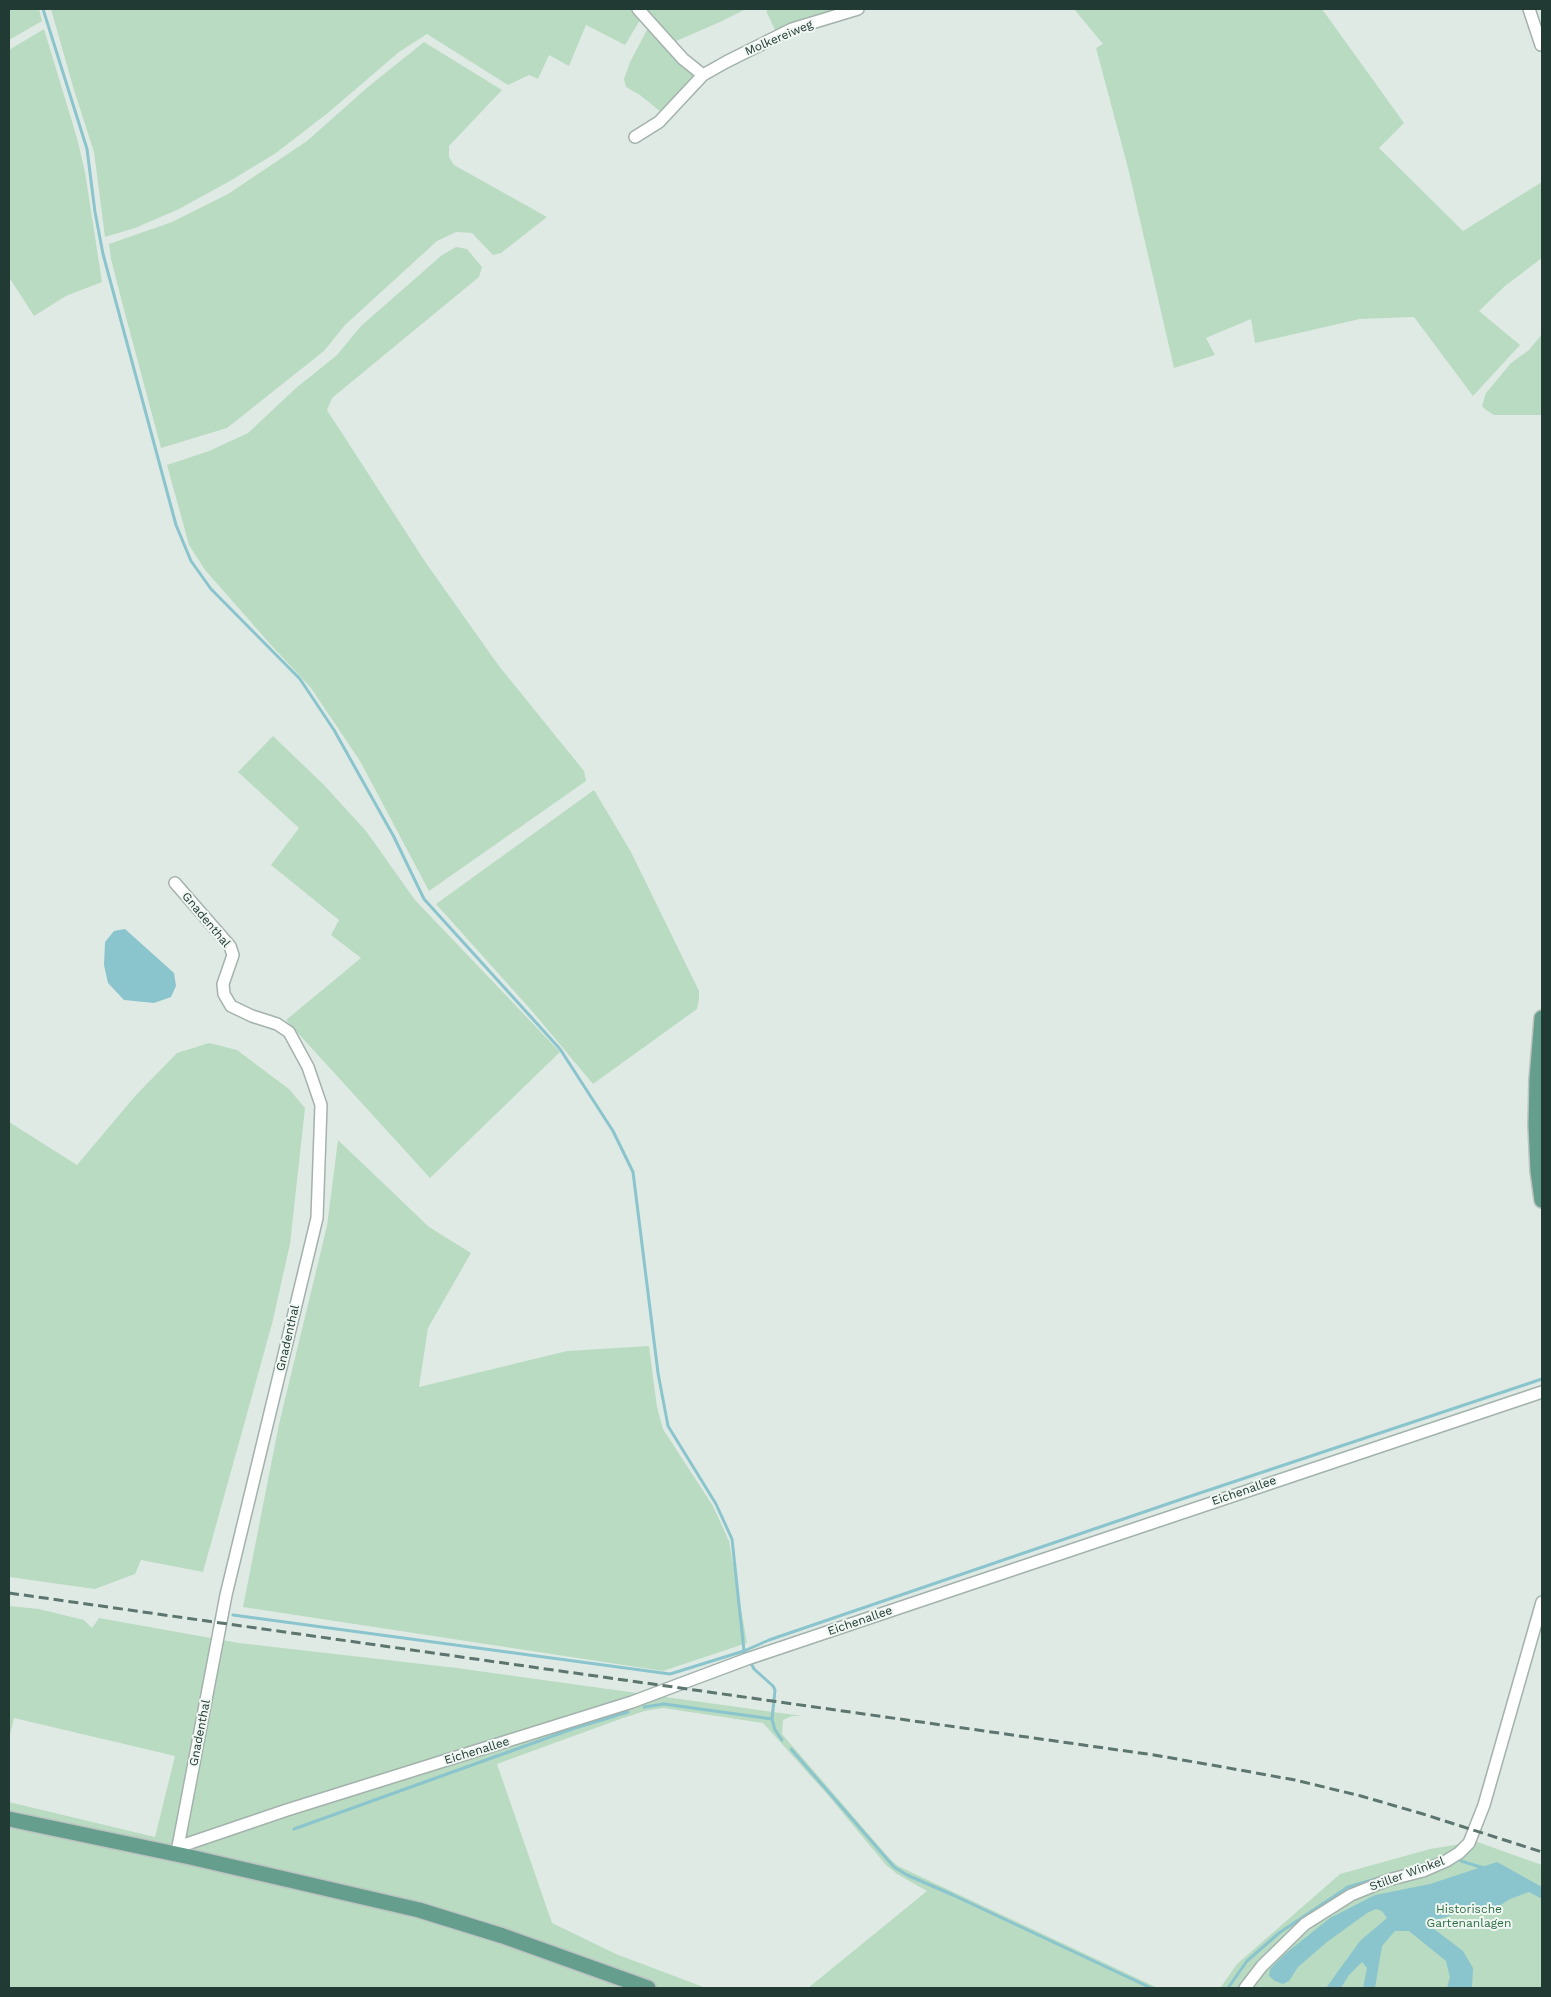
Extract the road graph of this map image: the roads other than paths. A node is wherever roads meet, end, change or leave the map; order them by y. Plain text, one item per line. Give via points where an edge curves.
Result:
1 (638, 9) edge
2 (858, 9) edge
3 (1529, 9) edge
4 (1542, 47) edge
5 (703, 75) junction
6 (635, 137) dead end
7 (175, 883) dead end
8 (1542, 1018) edge
9 (1542, 1200) edge
10 (1542, 1392) edge
11 (1542, 1602) edge
12 (9, 1819) edge
13 (177, 1851) junction
14 (648, 1988) edge
15 (1245, 1988) edge

1 - 5 street
2 - 5 street, Molkereiweg via 792,29
3 - 4 street
5 - 6 street, Molkereiweg via 659,122
7 - 13 street, Gnadenthal via 230,946 233,956 223,984 231,1006 277,1024 288,1032 308,1067 321,1105 317,1218 226,1595
8 - 9 main road via 1536,1126
10 - 13 street, Eichenallee via 753,1657 632,1702 287,1810
11 - 15 street, Stiller Winkel via 1484,1805 1470,1843 1446,1862 1351,1895 1305,1924 1262,1966
12 - 13 main road
13 - 14 main road via 419,1910

